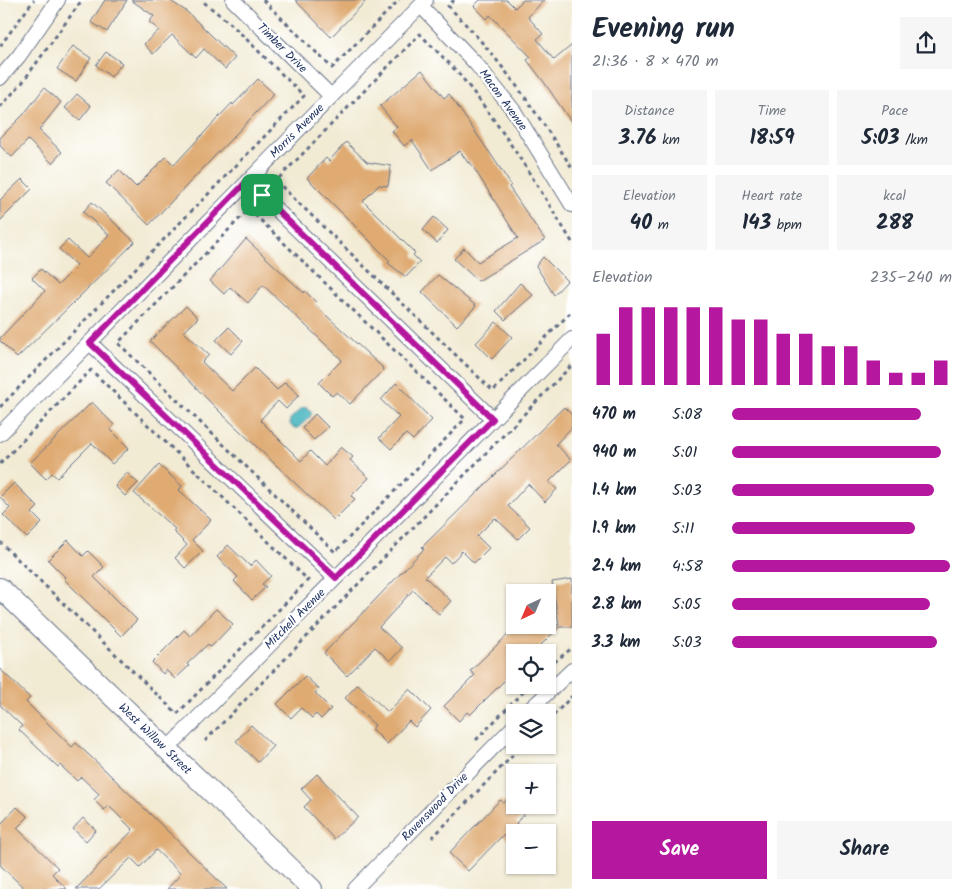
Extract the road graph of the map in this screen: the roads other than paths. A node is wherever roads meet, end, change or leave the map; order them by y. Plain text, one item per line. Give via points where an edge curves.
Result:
1 (58, 0) edge
2 (233, 0) edge
3 (424, 3) edge
4 (0, 78) edge
5 (331, 96) junction
6 (247, 181) junction
7 (572, 205) edge
8 (572, 339) edge
9 (90, 343) junction
10 (493, 419) junction
11 (0, 434) edge
12 (336, 578) junction
13 (0, 588) edge
14 (572, 670) edge
15 (536, 704) edge
16 (506, 734) edge
17 (166, 750) junction
18 (312, 889) edge
19 (355, 889) edge

1 - 4 street
2 - 5 street, Timber Drive
3 - 5 street, Morris Avenue
3 - 7 street, Macon Avenue via 514,111
5 - 6 street, Morris Avenue
6 - 9 street, Morris Avenue
6 - 10 street
8 - 10 street, Mitchell Avenue
9 - 11 street, Morris Avenue
9 - 12 street
10 - 12 street, Mitchell Avenue
12 - 17 street, Mitchell Avenue
13 - 17 street, West Willow Street
14 - 15 street
16 - 19 street, Ravenswood Drive
17 - 18 street, West Willow Street

